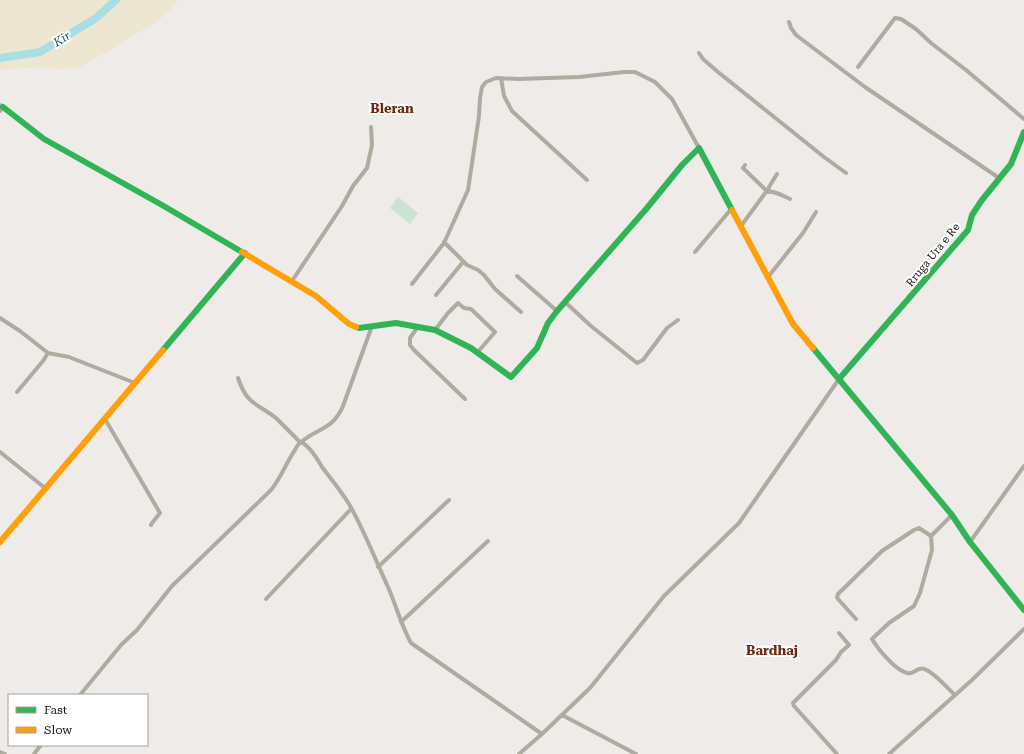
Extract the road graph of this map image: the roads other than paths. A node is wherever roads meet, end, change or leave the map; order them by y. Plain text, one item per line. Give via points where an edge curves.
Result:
1 (789, 22) dead end
2 (699, 53) dead end
3 (858, 67) dead end
4 (501, 78) junction
5 (1, 108) edge
6 (1024, 119) edge
7 (371, 127) dead end
8 (1024, 132) edge
9 (699, 148) junction
10 (745, 165) dead end
11 (846, 173) dead end
12 (777, 174) dead end
13 (999, 178) junction
14 (587, 180) dead end
15 (768, 192) junction
16 (790, 200) dead end
17 (732, 208) junction
18 (816, 212) dead end
19 (741, 226) junction
20 (444, 242) junction
21 (695, 252) dead end
22 (245, 253) junction
23 (463, 262) junction
24 (517, 276) dead end
25 (768, 277) junction
26 (292, 281) junction
27 (412, 284) dead end
28 (436, 295) dead end
29 (565, 302) junction
30 (557, 311) junction
31 (521, 312) dead end
32 (0, 318) edge
33 (678, 320) dead end
34 (372, 326) junction
35 (417, 328) junction
36 (435, 330) junction
37 (48, 353) junction
38 (477, 353) junction
39 (238, 378) dead end
40 (839, 378) junction
41 (135, 382) junction
42 (17, 392) dead end
43 (465, 399) dead end
44 (105, 419) junction
45 (300, 442) junction
46 (0, 452) edge
47 (1024, 466) edge
48 (45, 488) junction
49 (449, 500) dead end
50 (351, 509) junction
51 (952, 515) junction
52 (151, 525) dead end
53 (931, 536) junction
54 (488, 541) dead end
55 (0, 542) edge
56 (970, 542) junction
57 (378, 567) junction
58 (266, 599) dead end
59 (1024, 610) edge
60 (856, 619) dead end
61 (401, 622) junction
62 (1024, 629) edge
63 (839, 634) dead end
64 (81, 694) edge
65 (955, 695) junction
66 (562, 715) junction
67 (542, 734) junction
68 (40, 746) edge
69 (0, 752) edge
70 (5, 754) edge
71 (34, 754) edge
72 (519, 754) edge
73 (636, 754) edge
74 (837, 754) edge
75 (889, 754) edge

1 - 13 street via 796,35 865,87
2 - 11 street via 718,72
3 - 6 street via 895,18 901,19
4 - 9 street via 579,77 635,72 655,82 672,99
4 - 14 street via 504,96 512,111
4 - 20 street via 486,82 482,87 468,190
5 - 22 street via 44,138
7 - 26 street via 372,145 367,168 352,186 342,206
8 - 13 street, Rruga Ura e Re via 1011,164
9 - 17 street
9 - 29 street
10 - 15 street via 743,168
12 - 15 street
13 - 40 street, Rruga Ura e Re via 972,214 968,230
15 - 16 street
15 - 19 street
17 - 19 street
17 - 21 street
18 - 25 street via 803,234
19 - 25 street
20 - 23 street
20 - 27 street
22 - 26 street
22 - 41 street
23 - 28 street
23 - 31 street via 481,273
24 - 30 street
25 - 40 street via 794,324
26 - 34 street via 316,296 349,324 359,328
29 - 30 street
29 - 33 street via 637,362 642,360 667,328
30 - 38 street via 537,348 512,377 507,376
32 - 37 street
34 - 35 street via 396,323
34 - 45 street via 339,415 334,422
35 - 36 street
35 - 43 street via 410,338 410,345
36 - 38 street
36 - 38 street via 458,303 464,308 469,308 495,332
37 - 41 street via 69,357
37 - 42 street
39 - 45 street via 245,395 274,417
40 - 51 street
40 - 66 street via 739,523 664,596 590,688
41 - 44 street
44 - 48 street
44 - 52 street via 160,513
45 - 50 street via 304,443 315,457
45 - 64 street via 271,490 172,586
46 - 48 street
47 - 56 street
48 - 55 street
49 - 57 street
50 - 57 street
50 - 58 street
51 - 53 street
51 - 56 street
53 - 60 street via 919,528 901,538 882,551 838,594 838,599
53 - 65 street via 932,550 914,606 872,638 886,658 897,667 907,673 919,668 926,669
54 - 61 street
56 - 59 street
57 - 61 street
61 - 67 street via 411,643
62 - 65 street
63 - 74 street via 847,647 793,703
65 - 75 street
66 - 67 street
66 - 73 street
67 - 72 street
68 - 71 street
69 - 70 street

